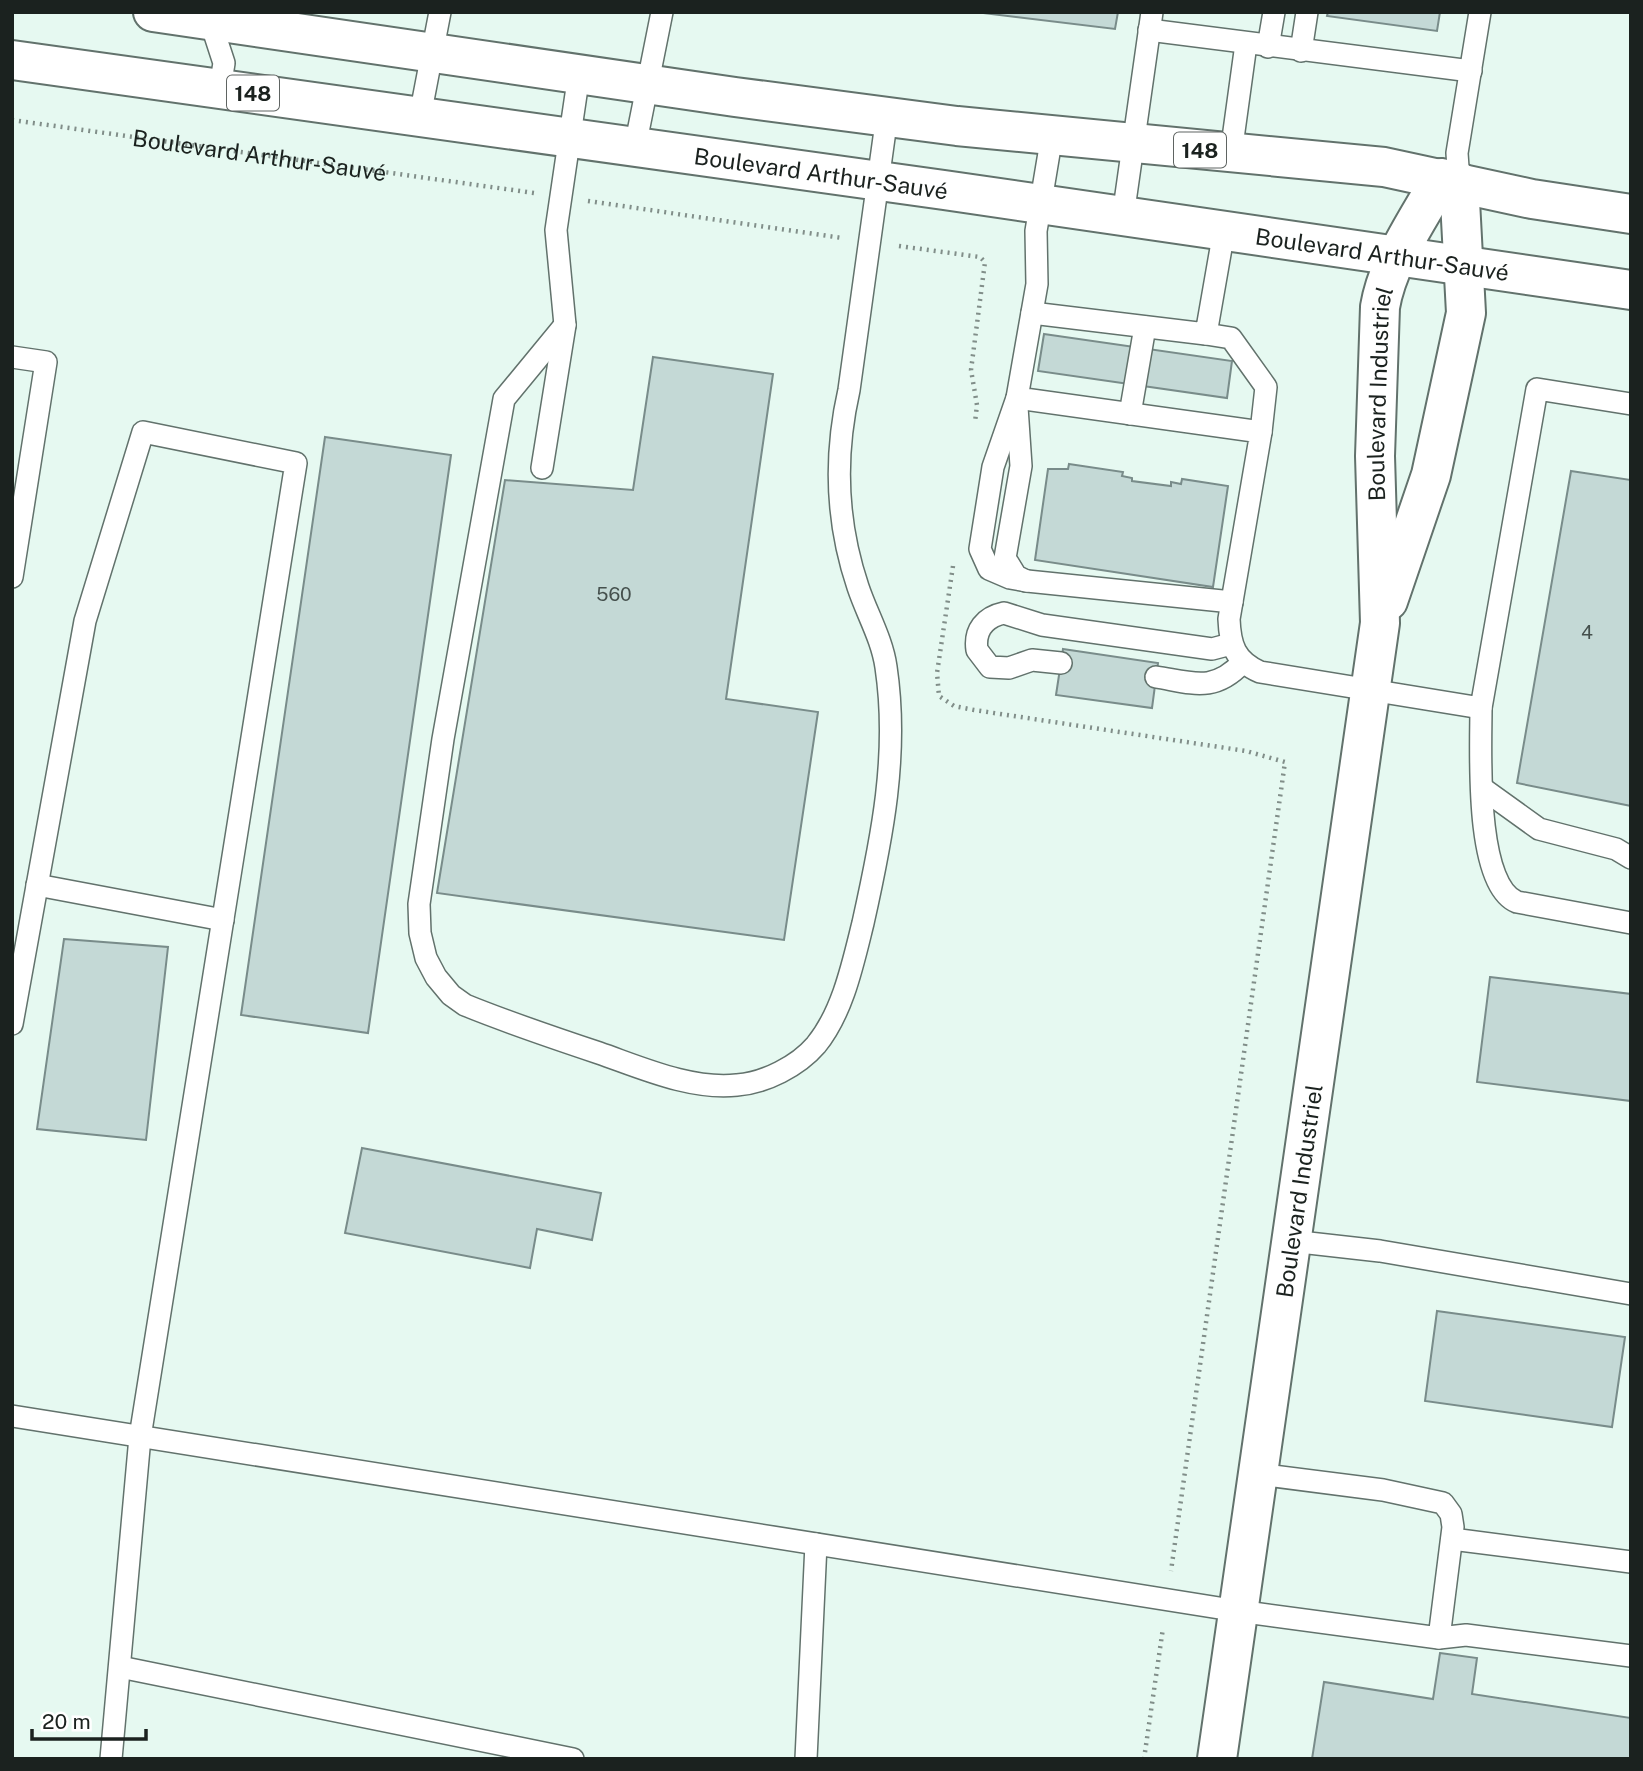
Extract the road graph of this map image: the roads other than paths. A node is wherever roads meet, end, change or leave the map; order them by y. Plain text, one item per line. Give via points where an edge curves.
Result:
1 (153, 12) edge
2 (440, 12) edge
3 (662, 12) edge
4 (1274, 12) edge
5 (1307, 12) edge
6 (1480, 12) edge
7 (210, 16) edge
8 (1150, 21) edge
9 (1246, 44) junction
10 (1268, 47) junction
11 (1301, 51) junction
12 (433, 53) junction
13 (12, 60) edge
14 (1471, 71) junction
15 (579, 74) junction
16 (648, 83) junction
17 (220, 88) junction
18 (421, 116) junction
19 (887, 116) junction
20 (1052, 135) junction
21 (568, 137) junction
22 (1133, 143) junction
23 (635, 147) junction
24 (1231, 153) junction
25 (1452, 171) junction
26 (878, 181) junction
27 (1040, 204) junction
28 (1631, 214) edge
29 (1123, 216) junction
30 (1224, 231) junction
31 (1397, 257) junction
32 (1465, 267) junction
33 (1631, 290) edge
34 (1032, 313) junction
35 (565, 325) junction
36 (1145, 327) junction
37 (1206, 334) junction
38 (12, 357) edge
39 (1017, 398) junction
40 (1631, 404) edge
41 (1130, 414) junction
42 (1261, 432) junction
43 (542, 468) dead end
44 (20, 479) edge
45 (12, 577) edge
46 (1232, 602) junction
47 (1380, 623) junction
48 (1042, 625) junction
49 (1237, 653) junction
50 (1023, 663) junction
51 (1061, 663) dead end
52 (1156, 677) dead end
53 (1371, 689) junction
54 (1481, 708) junction
55 (1482, 788) junction
56 (1626, 851) edge
57 (37, 886) junction
58 (223, 920) junction
59 (1631, 923) edge
60 (12, 1024) edge
61 (1291, 1241) junction
62 (1631, 1294) edge
63 (12, 1416) edge
64 (140, 1437) junction
65 (1258, 1474) junction
66 (1452, 1539) junction
67 (816, 1544) junction
68 (1631, 1562) edge
69 (1238, 1611) junction
70 (1439, 1637) junction
71 (1631, 1656) edge
72 (120, 1667) junction
73 (111, 1759) edge
74 (573, 1759) edge
75 (806, 1759) edge
76 (1217, 1759) edge

1 - 7 main road, 148
2 - 12 lane
3 - 16 lane
4 - 10 lane
5 - 11 lane
6 - 14 lane
7 - 12 main road, 148
7 - 17 lane via 224,63
8 - 9 lane
8 - 22 lane
9 - 10 lane
9 - 24 lane
10 - 11 lane
11 - 14 lane
12 - 15 main road, 148
12 - 18 lane
13 - 17 main road, Boulevard Arthur-Sauvé / 148
14 - 25 lane
15 - 16 main road, 148
15 - 21 lane
16 - 19 main road, 148
16 - 23 lane
17 - 18 main road, Boulevard Arthur-Sauvé / 148
18 - 21 main road, Boulevard Arthur-Sauvé / 148
19 - 20 main road, 148
19 - 26 lane
20 - 22 main road, 148
20 - 27 lane
21 - 23 main road, Boulevard Arthur-Sauvé / 148
21 - 35 lane via 556,230
22 - 24 main road, 148
22 - 29 lane
23 - 26 main road, Boulevard Arthur-Sauvé / 148
24 - 25 main road, 148
25 - 28 main road, 148 via 1532,199
25 - 31 main road, Boulevard Industriel
25 - 32 main road, Boulevard Industriel
26 - 27 main road, Boulevard Arthur-Sauvé / 148
26 - 35 lane via 840,432 839,502 851,566 886,664 891,753 880,848 856,954 828,1027 793,1065 737,1086 696,1083 652,1072 465,1005 436,977 420,933 419,904 443,739 503,399
27 - 29 main road, Boulevard Arthur-Sauvé / 148
27 - 34 lane
29 - 30 main road, Boulevard Arthur-Sauvé / 148
30 - 31 main road, Boulevard Arthur-Sauvé / 148
30 - 37 lane
31 - 32 main road, Boulevard Arthur-Sauvé / 148
31 - 47 main road, Boulevard Industriel via 1383,291 1379,324 1375,456
32 - 33 main road, Boulevard Arthur-Sauvé / 148
32 - 47 main road, Boulevard Industriel via 1466,313 1431,475
34 - 36 lane
34 - 39 lane
35 - 43 lane
36 - 37 lane
36 - 41 lane
37 - 42 lane via 1231,338 1266,387
38 - 44 lane via 46,362
39 - 41 lane
39 - 46 lane via 1021,466 1005,558 1016,576 1027,581
40 - 54 lane via 1537,389
41 - 42 lane
42 - 46 lane
44 - 45 lane
46 - 49 lane
47 - 53 main road, Boulevard Industriel
48 - 49 lane
48 - 50 lane
48 - 50 lane via 1004,613 978,631 977,650 990,667
49 - 52 lane via 1227,677 1204,685
49 - 53 lane via 1260,672
50 - 51 lane
53 - 54 lane
53 - 61 main road, Boulevard Industriel
54 - 55 lane
55 - 56 lane via 1539,829
55 - 59 lane via 1495,879 1508,898
57 - 58 lane
57 - 58 lane via 85,621 143,432 296,463
57 - 60 lane
58 - 64 lane
61 - 62 lane via 1380,1251
61 - 65 main road, Boulevard Industriel
63 - 64 lane
64 - 67 lane
64 - 72 lane
65 - 66 lane via 1431,1498 1443,1503 1451,1514
65 - 69 main road, Boulevard Industriel
66 - 68 lane
66 - 70 lane
67 - 69 lane
67 - 75 lane
69 - 70 lane
69 - 76 main road, Boulevard Industriel
70 - 71 lane via 1466,1635
72 - 73 lane
72 - 74 lane

